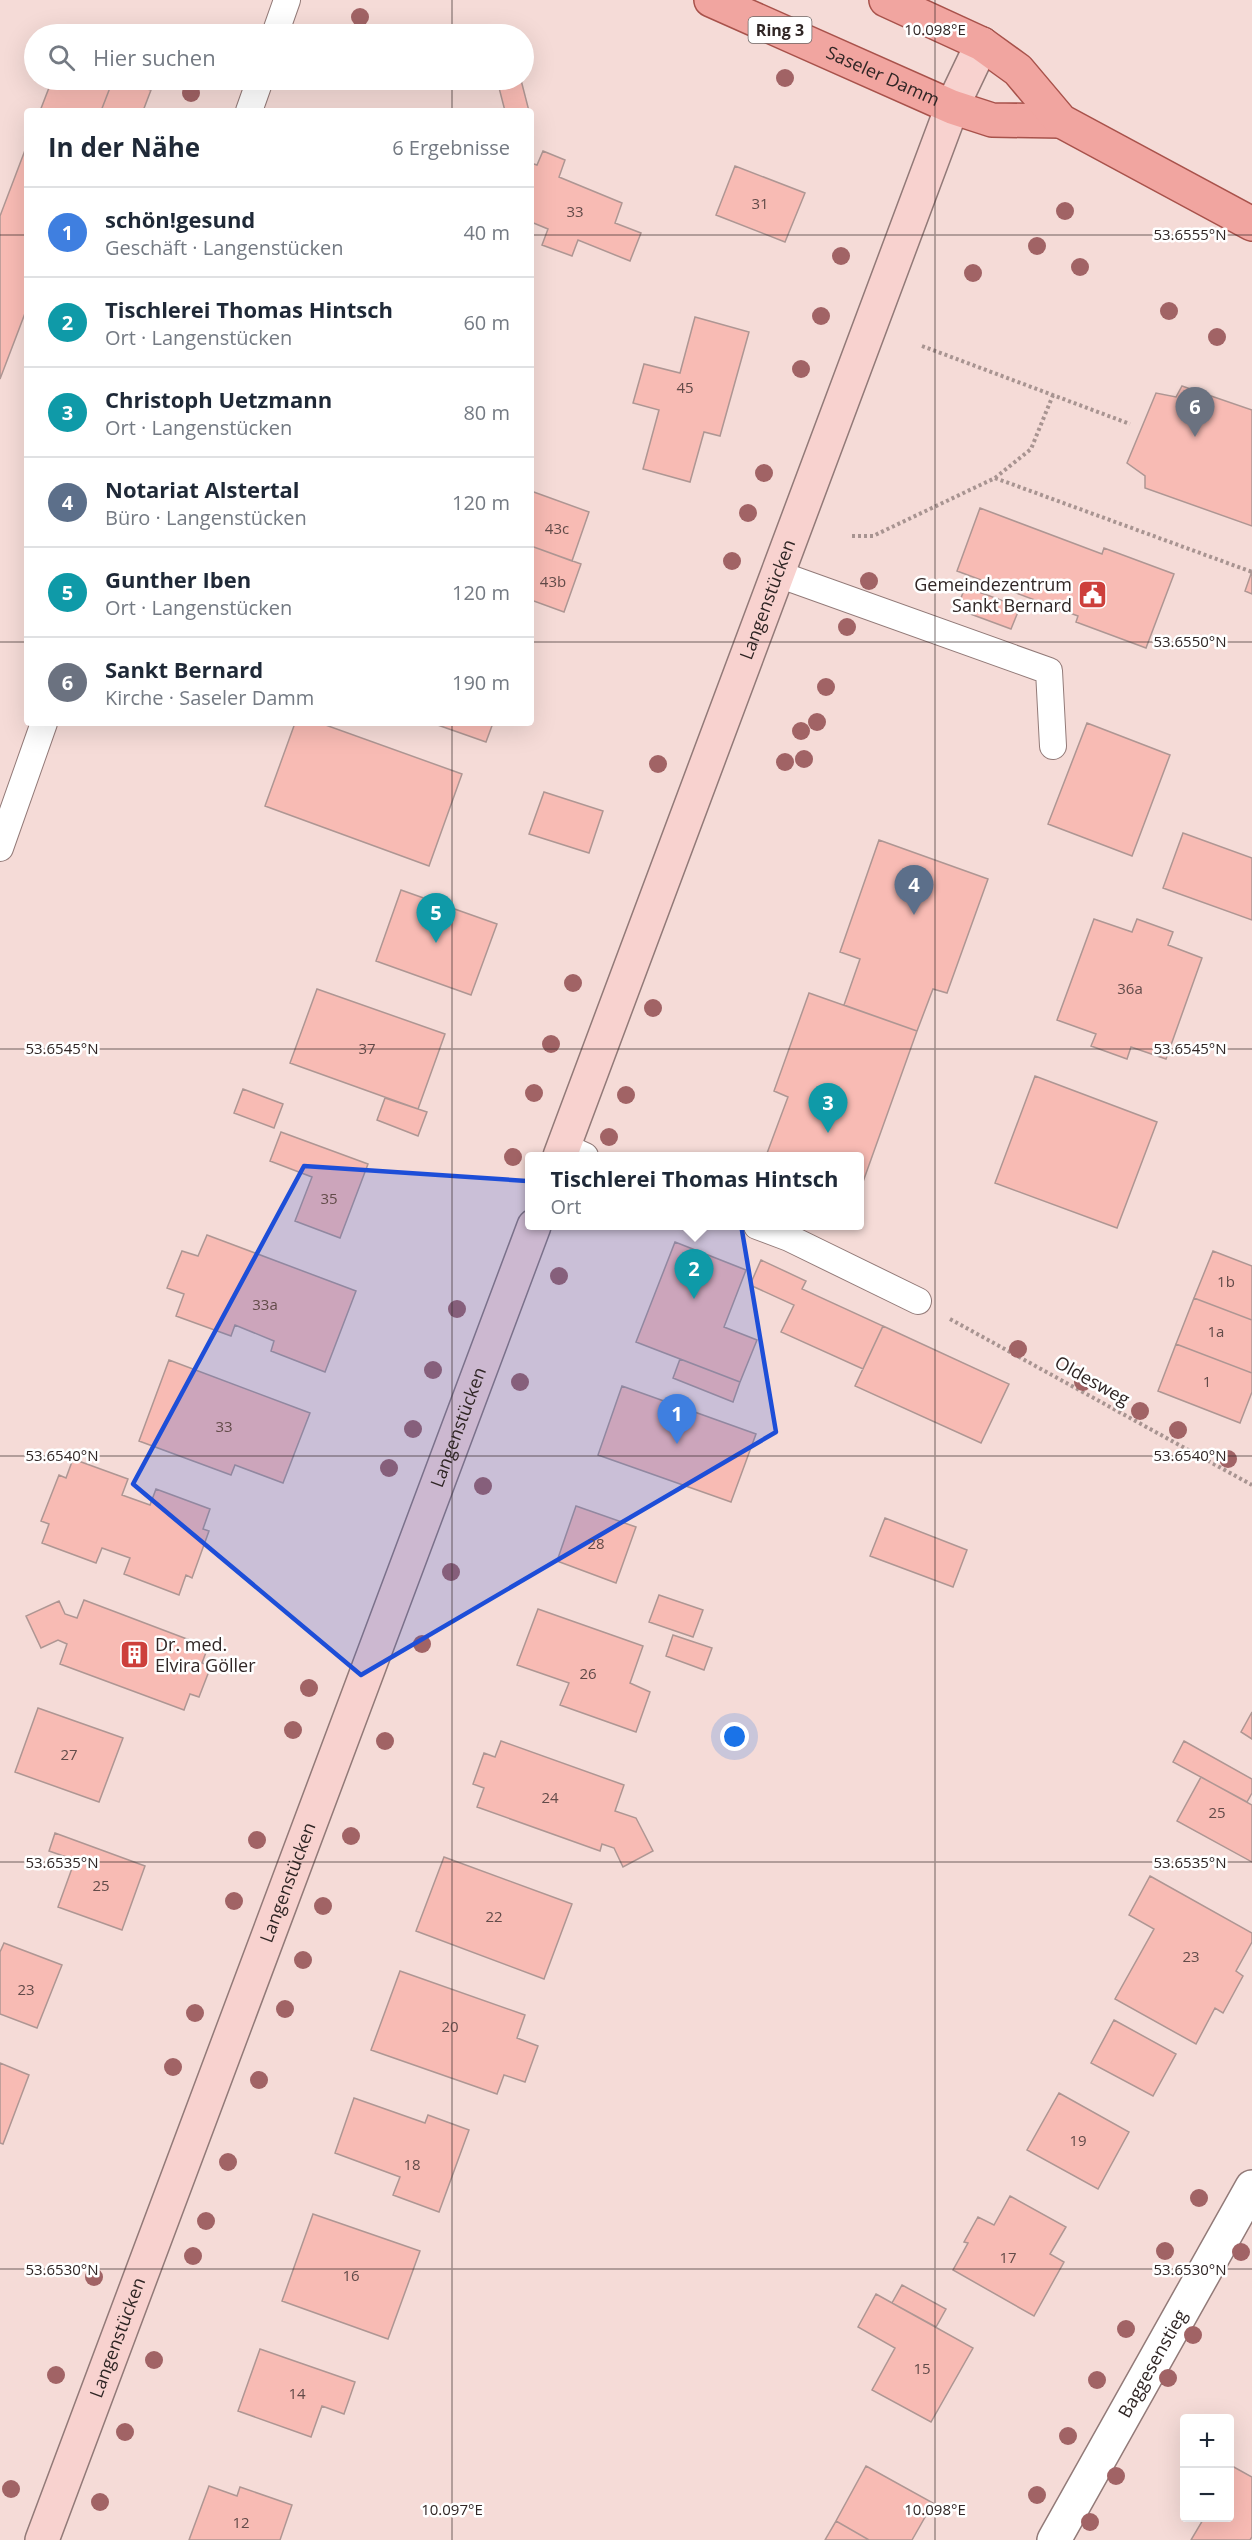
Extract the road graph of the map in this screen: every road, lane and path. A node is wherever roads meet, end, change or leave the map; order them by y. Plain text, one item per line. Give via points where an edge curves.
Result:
1 (287, 0) edge
2 (711, 0) edge
3 (886, 0) edge
4 (279, 24) edge
5 (982, 44) junction
6 (256, 90) edge
7 (952, 107) junction
8 (250, 108) edge
9 (1061, 121) junction
10 (1252, 224) edge
11 (921, 346) dead end
12 (1053, 394) junction
13 (1130, 424) dead end
14 (994, 478) junction
15 (852, 536) dead end
16 (1252, 572) edge
17 (778, 574) junction
18 (43, 726) edge
19 (1053, 746) dead end
20 (0, 848) edge
21 (569, 1152) edge
22 (533, 1230) edge
23 (768, 1230) edge
24 (918, 1301) joint
25 (1252, 1485) edge
26 (1252, 2187) edge
27 (42, 2540) edge
28 (1054, 2540) edge

1 - 4 lane
2 - 7 main road, Saseler Damm / Ring 3
3 - 5 main road, Saseler Damm / Ring 3
5 - 7 street, Langenstücken
5 - 9 main road, Saseler Damm / Ring 3 via 1018,70
6 - 8 lane
7 - 9 main road, Saseler Damm / Ring 3 via 992,120
7 - 17 street, Langenstücken
9 - 10 main road, Saseler Damm / Ring 3
11 - 12 path
12 - 13 path
12 - 14 path via 1031,449
14 - 15 path via 873,536
14 - 16 path
17 - 19 lane via 1049,671
17 - 21 street, Langenstücken
18 - 20 lane
22 - 27 street, Langenstücken
23 - 24 lane
24 - 25 path, Oldesweg
26 - 28 street, Baggesenstieg

